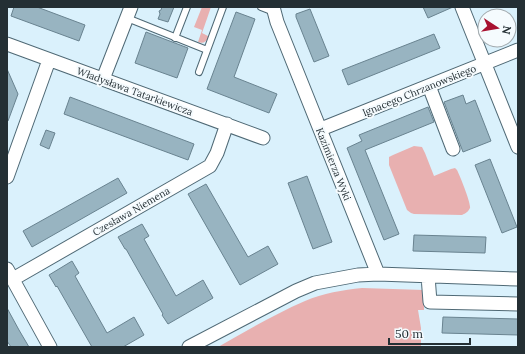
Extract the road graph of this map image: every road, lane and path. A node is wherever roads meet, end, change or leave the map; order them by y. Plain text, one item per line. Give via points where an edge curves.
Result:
1 (187, 7) edge
2 (223, 7) edge
3 (260, 7) edge
4 (462, 7) edge
5 (274, 10) edge
6 (129, 13) edge
7 (175, 38) junction
8 (7, 44) edge
9 (207, 50) junction
10 (518, 50) edge
11 (49, 60) junction
12 (484, 64) junction
13 (199, 72) dead end
14 (103, 79) junction
15 (429, 86) junction
16 (227, 124) junction
17 (321, 129) junction
18 (263, 138) dead end
19 (517, 140) edge
20 (453, 149) dead end
21 (7, 177) edge
22 (10, 274) edge
23 (378, 274) junction
24 (428, 276) junction
25 (518, 279) edge
26 (518, 304) edge
27 (50, 347) edge
28 (189, 347) edge

1 - 7 lane
2 - 9 lane
3 - 5 lane
4 - 12 street
5 - 17 street, Kazimierza Wyki
6 - 7 lane
6 - 14 street
7 - 9 lane
8 - 11 street, Władysława Tatarkiewicza
9 - 13 lane
10 - 12 street, Ignacego Chrzanowskiego
11 - 14 street, Władysława Tatarkiewicza
11 - 21 street
12 - 15 street, Ignacego Chrzanowskiego
12 - 19 street
14 - 16 street, Władysława Tatarkiewicza
15 - 17 street, Ignacego Chrzanowskiego
15 - 20 street
16 - 18 street, Władysława Tatarkiewicza
16 - 22 street, Czesława Niemena via 210,166
17 - 23 street, Kazimierza Wyki
22 - 27 street
23 - 24 street
23 - 28 street via 315,283
24 - 25 street
24 - 26 street via 430,302

